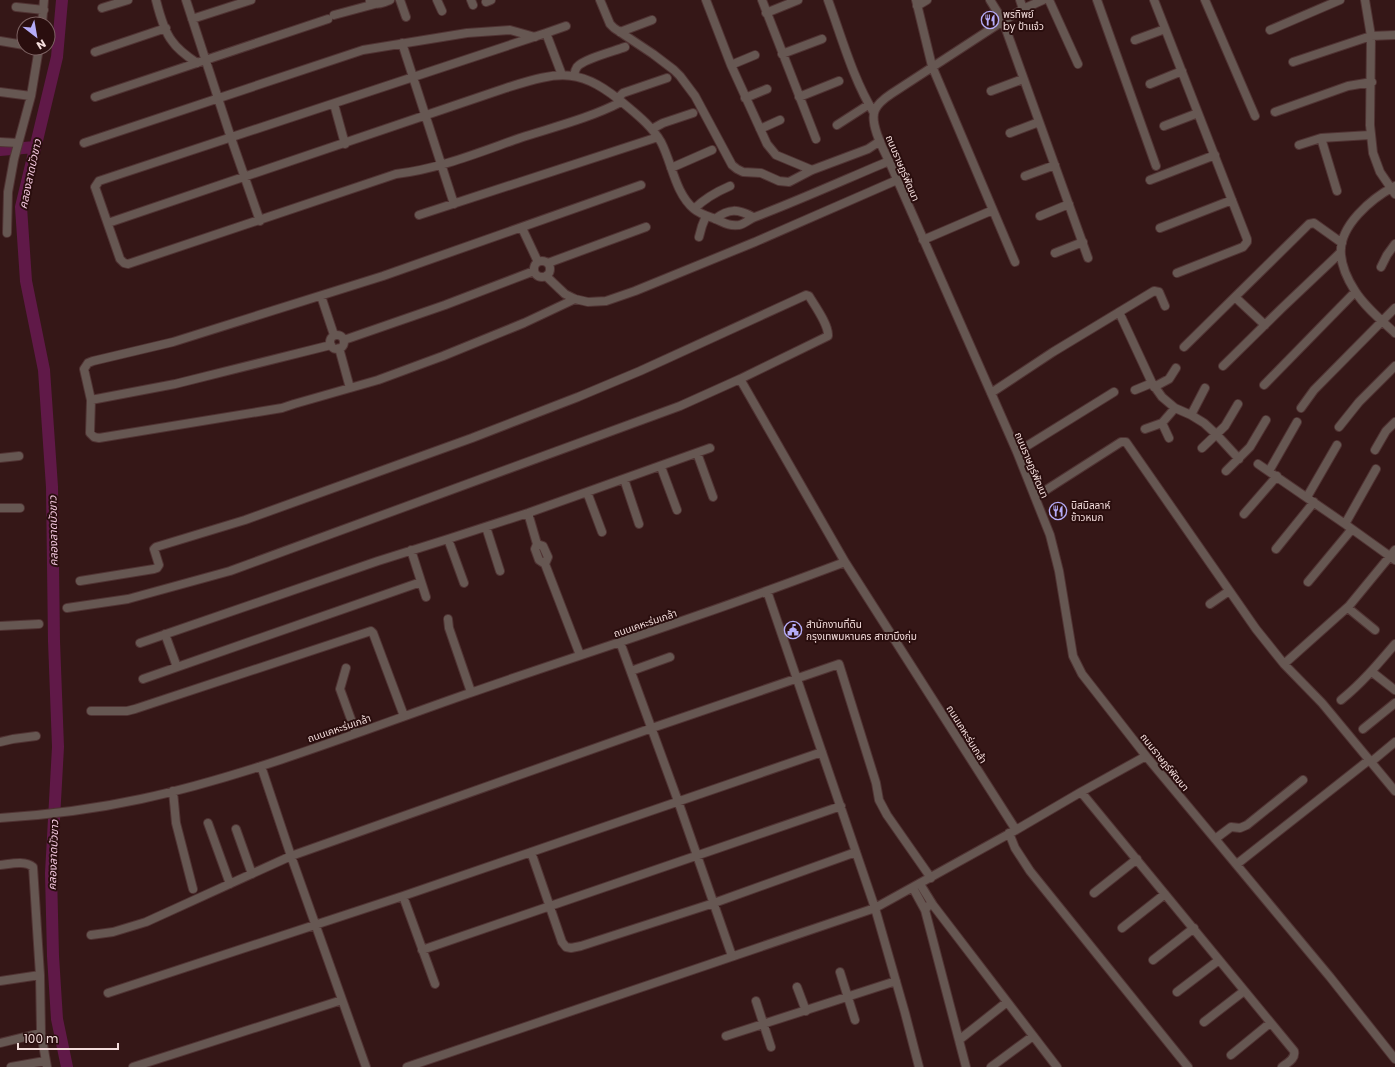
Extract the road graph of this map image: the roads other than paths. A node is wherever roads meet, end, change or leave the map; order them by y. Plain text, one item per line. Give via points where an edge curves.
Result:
1 (44, 0) edge
2 (128, 0) edge
3 (156, 0) edge
4 (186, 0) edge
5 (251, 0) edge
6 (390, 0) edge
7 (400, 0) edge
8 (437, 0) edge
9 (600, 0) edge
10 (706, 0) edge
11 (762, 0) edge
12 (798, 0) edge
13 (828, 0) edge
14 (927, 0) edge
15 (990, 0) edge
16 (1020, 0) edge
17 (1043, 0) edge
18 (1049, 0) edge
19 (1097, 0) edge
20 (1154, 0) edge
21 (1205, 0) edge
22 (1340, 0) edge
23 (1364, 0) edge
24 (372, 2) edge
25 (917, 3) edge
26 (16, 7) dead end
27 (102, 8) dead end
28 (1023, 9) junction
29 (44, 10) junction
30 (442, 11) dead end
31 (766, 13) junction
32 (43, 16) edge
33 (406, 16) dead end
34 (192, 19) junction
35 (652, 20) dead end
36 (1003, 21) junction
37 (566, 26) dead end
38 (166, 28) junction
39 (1165, 29) junction
40 (1270, 30) dead end
41 (620, 32) junction
42 (546, 33) junction
43 (1395, 35) edge
44 (1371, 36) junction
45 (535, 37) junction
46 (822, 39) dead end
47 (1135, 40) dead end
48 (0, 41) edge
49 (402, 43) junction
50 (16, 44) edge
51 (625, 47) dead end
52 (95, 52) dead end
53 (782, 54) junction
54 (755, 55) dead end
55 (38, 56) edge
56 (201, 62) junction
57 (1293, 62) dead end
58 (1078, 64) dead end
59 (731, 65) junction
60 (932, 66) junction
61 (1182, 71) junction
62 (562, 75) junction
63 (575, 76) junction
64 (414, 78) junction
65 (667, 78) dead end
66 (1024, 79) junction
67 (839, 81) dead end
68 (1371, 83) junction
69 (1150, 84) dead end
70 (767, 90) dead end
71 (992, 91) dead end
72 (0, 92) edge
73 (31, 96) junction
74 (95, 97) dead end
75 (799, 97) junction
76 (745, 98) junction
77 (218, 99) junction
78 (619, 100) junction
79 (334, 104) junction
80 (868, 105) junction
81 (1275, 112) dead end
82 (693, 113) dead end
83 (874, 113) junction
84 (1198, 113) junction
85 (426, 116) junction
86 (1255, 116) dead end
87 (780, 120) dead end
88 (1039, 122) junction
89 (837, 125) dead end
90 (1164, 126) dead end
91 (652, 129) junction
92 (760, 129) junction
93 (1010, 132) dead end
94 (1370, 135) junction
95 (658, 137) junction
96 (231, 138) junction
97 (1321, 138) junction
98 (816, 139) dead end
99 (19, 141) junction
100 (880, 141) junction
101 (0, 142) edge
102 (84, 144) dead end
103 (345, 144) junction
104 (1299, 145) dead end
105 (712, 150) dead end
106 (1215, 155) junction
107 (889, 161) junction
108 (441, 164) junction
109 (1055, 165) junction
110 (1156, 166) dead end
111 (671, 168) junction
112 (812, 170) junction
113 (1025, 176) dead end
114 (244, 178) junction
115 (897, 180) junction
116 (1150, 180) dead end
117 (641, 185) dead end
118 (730, 186) dead end
119 (1393, 189) edge
120 (1337, 191) dead end
121 (1232, 200) junction
122 (4, 202) edge
123 (454, 204) junction
124 (1069, 204) junction
125 (694, 209) junction
126 (993, 210) junction
127 (419, 216) dead end
128 (706, 216) junction
129 (1040, 216) dead end
130 (753, 217) junction
131 (715, 218) junction
132 (260, 220) junction
133 (108, 223) junction
134 (646, 227) dead end
135 (522, 228) junction
136 (1160, 228) dead end
137 (7, 233) dead end
138 (699, 237) dead end
139 (923, 240) junction
140 (1083, 242) junction
141 (1342, 243) junction
142 (1395, 244) edge
143 (1055, 253) dead end
144 (1340, 253) junction
145 (1088, 258) dead end
146 (538, 262) junction
147 (1015, 262) dead end
148 (548, 263) junction
149 (1381, 267) dead end
150 (534, 271) junction
151 (1177, 273) dead end
152 (546, 276) junction
153 (1355, 292) junction
154 (321, 296) junction
155 (1235, 297) junction
156 (575, 299) junction
157 (1165, 306) dead end
158 (1395, 308) edge
159 (1119, 312) junction
160 (1382, 321) junction
161 (1265, 325) junction
162 (1395, 333) edge
163 (334, 336) junction
164 (344, 340) junction
165 (331, 344) junction
166 (1184, 347) dead end
167 (339, 348) junction
168 (1223, 366) dead end
169 (1395, 366) edge
170 (1176, 368) dead end
171 (740, 379) junction
172 (1264, 384) dead end
173 (1153, 385) junction
174 (350, 388) junction
175 (1205, 388) dead end
176 (1136, 390) dead end
177 (1114, 392) dead end
178 (991, 393) junction
179 (91, 400) junction
180 (1238, 404) dead end
181 (1175, 408) junction
182 (1301, 408) dead end
183 (1191, 415) junction
184 (1266, 420) dead end
185 (1297, 422) dead end
186 (1395, 422) edge
187 (1162, 423) junction
188 (1339, 427) dead end
189 (1145, 429) dead end
190 (1217, 435) junction
191 (1169, 438) dead end
192 (1337, 444) dead end
193 (710, 448) dead end
194 (1202, 448) dead end
195 (1375, 450) dead end
196 (1017, 452) junction
197 (697, 453) junction
198 (20, 456) dead end
199 (0, 458) edge
200 (1239, 459) junction
201 (1258, 464) dead end
202 (661, 466) junction
203 (1376, 469) dead end
204 (1226, 471) dead end
205 (1269, 472) junction
206 (1277, 476) junction
207 (624, 480) junction
208 (587, 492) junction
209 (714, 497) dead end
210 (1035, 497) junction
211 (1311, 500) junction
212 (0, 508) edge
213 (20, 508) dead end
214 (677, 510) dead end
215 (528, 513) junction
216 (1244, 514) dead end
217 (639, 524) dead end
218 (486, 527) junction
219 (1349, 527) junction
220 (602, 532) dead end
221 (448, 539) junction
222 (1276, 549) dead end
223 (412, 550) junction
224 (1393, 556) edge
225 (845, 562) junction
226 (500, 571) dead end
227 (80, 582) dead end
228 (421, 582) junction
229 (1308, 582) dead end
230 (464, 583) dead end
231 (767, 591) junction
232 (1229, 591) junction
233 (426, 597) dead end
234 (1210, 604) dead end
235 (67, 608) dead end
236 (1348, 608) junction
237 (448, 619) dead end
238 (39, 624) dead end
239 (0, 626) edge
240 (1375, 630) dead end
241 (165, 634) junction
242 (620, 642) junction
243 (140, 643) dead end
244 (1395, 644) edge
245 (580, 655) junction
246 (670, 657) dead end
247 (1284, 664) junction
248 (177, 667) junction
249 (346, 668) dead end
250 (631, 671) junction
251 (1372, 672) junction
252 (797, 678) junction
253 (143, 679) dead end
254 (1395, 690) edge
255 (471, 692) junction
256 (1341, 700) dead end
257 (1395, 703) edge
258 (91, 711) dead end
259 (404, 716) junction
260 (652, 728) junction
261 (1363, 729) dead end
262 (356, 733) junction
263 (36, 736) dead end
264 (0, 742) edge
265 (1395, 742) edge
266 (822, 752) junction
267 (1146, 756) junction
268 (1370, 761) junction
269 (261, 766) junction
270 (1303, 780) dead end
271 (173, 791) junction
272 (1395, 791) edge
273 (1081, 792) junction
274 (678, 801) junction
275 (841, 806) junction
276 (0, 818) edge
277 (208, 823) dead end
278 (236, 829) dead end
279 (1013, 831) junction
280 (1215, 839) junction
281 (531, 852) junction
282 (856, 852) junction
283 (697, 855) junction
284 (291, 856) junction
285 (1137, 859) junction
286 (0, 864) edge
287 (1237, 864) junction
288 (252, 874) junction
289 (931, 878) junction
290 (230, 884) junction
291 (916, 886) junction
292 (193, 888) dead end
293 (1094, 893) dead end
294 (1165, 894) junction
295 (402, 896) junction
296 (714, 903) junction
297 (549, 905) junction
298 (933, 905) junction
299 (875, 908) junction
300 (924, 910) junction
301 (315, 925) junction
302 (1122, 928) dead end
303 (1194, 928) junction
304 (90, 935) dead end
305 (422, 950) junction
306 (732, 956) junction
307 (1152, 960) dead end
308 (1219, 960) junction
309 (840, 972) dead end
310 (40, 975) junction
311 (0, 981) edge
312 (896, 981) junction
313 (435, 984) dead end
314 (797, 987) dead end
315 (1244, 991) junction
316 (1177, 992) dead end
317 (108, 993) dead end
318 (848, 997) junction
319 (342, 1000) junction
320 (756, 1001) dead end
321 (1007, 1002) junction
322 (806, 1011) junction
323 (855, 1020) dead end
324 (1204, 1022) dead end
325 (1270, 1023) junction
326 (764, 1025) junction
327 (41, 1033) junction
328 (726, 1036) dead end
329 (1033, 1036) junction
330 (959, 1040) junction
331 (0, 1043) edge
332 (771, 1047) dead end
333 (1231, 1055) dead end
334 (1395, 1059) edge
335 (46, 1064) edge
336 (11, 1067) edge
337 (133, 1067) edge
338 (366, 1067) edge
339 (407, 1067) edge
340 (919, 1067) edge
341 (966, 1067) edge
342 (991, 1067) edge
343 (1057, 1067) edge
344 (1188, 1067) edge
345 (1282, 1067) edge

1 - 29 street
2 - 27 street
3 - 38 street
4 - 34 street
5 - 34 street
6 - 24 street via 379,4
7 - 33 street
8 - 30 street
9 - 41 street via 610,24
10 - 59 street
11 - 31 street
12 - 31 street
13 - 80 street
14 - 25 street
15 - 36 street
16 - 28 street
17 - 28 street
18 - 58 street
19 - 110 street
20 - 39 street
21 - 86 street
22 - 40 street
23 - 44 street
24 - 56 street
25 - 60 street
26 - 29 street
28 - 36 street
29 - 32 street
31 - 53 street
34 - 56 street
35 - 41 street
36 - 60 street
36 - 66 street
37 - 42 street
38 - 52 street
38 - 56 street via 171,40 184,53
39 - 47 street
39 - 61 street
41 - 112 street via 680,76 695,96 732,165 737,169 761,173 783,182 789,182
42 - 45 street
42 - 62 street
43 - 44 street
44 - 57 street
44 - 68 street
45 - 49 street via 510,30 467,33
45 - 64 street
46 - 53 street
48 - 50 street
49 - 64 street
49 - 77 street via 363,50
51 - 63 street via 584,62 574,71
53 - 75 street
54 - 59 street
55 - 73 street
56 - 74 street
56 - 77 street
59 - 76 street
60 - 83 street via 890,94 877,106
60 - 126 street
61 - 69 street
61 - 84 street
62 - 63 street
62 - 85 street via 535,79
63 - 78 street via 595,83
64 - 79 street
64 - 85 street
65 - 78 street via 623,93
66 - 71 street
66 - 88 street
67 - 75 street
68 - 81 street via 1341,88
68 - 94 street
70 - 76 street
72 - 73 street
73 - 99 street
75 - 98 street
76 - 92 street
77 - 96 street
77 - 102 street
78 - 91 street
78 - 108 street via 596,113
79 - 96 street
79 - 103 street
80 - 83 street
80 - 89 street
82 - 91 street
83 - 100 street, ถนนราษฏร์พัฒนา
84 - 90 street
84 - 106 street
85 - 103 street
85 - 108 street
87 - 92 street
88 - 93 street
88 - 109 street
91 - 95 street
92 - 112 street via 773,152
94 - 97 street
94 - 119 street via 1375,161
95 - 111 street
95 - 123 street
96 - 114 street
96 - 133 street via 99,181 95,187
97 - 104 street
97 - 120 street
99 - 101 street
99 - 122 street
100 - 107 street, ถนนราษฏร์พัฒนา
100 - 112 street via 868,149
103 - 114 street
105 - 111 street
106 - 116 street
106 - 121 street
107 - 115 street, ถนนราษฏร์พัฒนา
107 - 130 street
108 - 123 street
108 - 132 street via 416,172 396,174
109 - 113 street
109 - 124 street
111 - 125 street via 684,197
114 - 132 street
114 - 133 street
115 - 139 street, ถนนราษฏร์พัฒนา
115 - 156 street via 755,242 616,298 597,302
117 - 135 street
118 - 125 street via 709,196
119 - 141 street via 1373,200 1360,212 1350,225
121 - 136 street
121 - 151 street via 1248,239 1246,245
122 - 137 street
123 - 127 street
124 - 129 street
124 - 140 street
125 - 128 street
126 - 139 street
126 - 147 street
128 - 131 street
128 - 138 street
130 - 131 street via 740,211 726,211
130 - 131 street via 740,225 726,225
132 - 133 street via 128,264 120,259
134 - 148 street
135 - 146 street
135 - 154 street
139 - 178 street, ถนนราษฏร์พัฒนา
140 - 143 street
140 - 145 street
141 - 144 street
141 - 155 street via 1312,222
142 - 149 street
144 - 153 street via 1346,275
144 - 161 street
146 - 148 street
146 - 150 street via 534,265
148 - 152 street via 550,270
150 - 152 street via 536,275
150 - 164 street via 446,306
152 - 156 street via 565,294
153 - 160 street
153 - 172 street
154 - 163 street
154 - 179 street via 173,342 88,363 84,369
155 - 161 street
155 - 166 street
156 - 174 street via 443,356
157 - 159 street via 1160,292 1156,290
158 - 160 street
159 - 173 street
159 - 178 street
160 - 162 street
160 - 182 street via 1314,390
161 - 168 street
163 - 164 street via 339,335
163 - 165 street via 331,338
164 - 167 street
165 - 167 street via 334,348
165 - 179 street via 197,379
167 - 174 street
169 - 188 street via 1358,402
170 - 173 street via 1169,379
171 - 225 street
171 - 227 street via 828,336 829,331 809,296 806,295 620,380 472,438 246,520 156,547 154,552 158,568
171 - 235 street via 680,406 230,571 128,599
173 - 176 street
173 - 181 street
174 - 179 street via 282,408 99,438 90,433
175 - 183 street
177 - 196 street
178 - 196 street, ถนนราษฏร์พัฒนา
180 - 190 street
181 - 183 street
181 - 187 street
183 - 190 street
184 - 200 street via 1254,442
185 - 205 street
186 - 195 street via 1386,431
187 - 189 street
187 - 191 street
190 - 194 street
190 - 200 street
192 - 211 street
193 - 197 street
196 - 210 street, ถนนราษฏร์พัฒนา
197 - 202 street
197 - 209 street
198 - 199 street
200 - 204 street
201 - 205 street
202 - 207 street
202 - 214 street
203 - 219 street
205 - 206 street
206 - 211 street
206 - 216 street
207 - 208 street
207 - 217 street
208 - 215 street
208 - 220 street
210 - 232 street via 1124,441
210 - 267 street, ถนนราษฏร์พัฒนา via 1056,554 1075,663
211 - 219 street
211 - 222 street
212 - 213 street
215 - 218 street
215 - 245 street via 537,544 543,546 548,557 545,564
218 - 221 street
218 - 226 street
219 - 224 street
219 - 229 street
221 - 223 street
221 - 230 street
223 - 228 street
223 - 241 street
224 - 236 street
225 - 231 street, ถนนเคหะร่มเกล้า
225 - 279 street, ถนนเคหะร่มเกล้า
228 - 233 street
228 - 248 street
231 - 242 street, ถนนเคหะร่มเกล้า
231 - 252 street
232 - 234 street
232 - 247 street
236 - 240 street
236 - 247 street
237 - 255 street
238 - 239 street
241 - 243 street
241 - 248 street
242 - 245 street, ถนนเคหะร่มเกล้า
242 - 250 street
244 - 251 street
245 - 255 street, ถนนเคหะร่มเกล้า
246 - 250 street
247 - 268 street via 1322,703
248 - 253 street
249 - 262 street via 340,689
250 - 260 street
251 - 254 street
251 - 256 street
252 - 260 street
252 - 266 street
252 - 289 street via 839,664 879,800
255 - 259 street, ถนนเคหะร่มเกล้า
257 - 261 street
258 - 259 street via 135,709 370,631 373,633
259 - 262 street, ถนนเคหะร่มเกล้า
260 - 274 street
260 - 284 street
262 - 269 street, ถนนเคหะร่มเกล้า
263 - 264 street
265 - 268 street
266 - 274 street
266 - 275 street
267 - 273 street
267 - 280 street, ถนนราษฏร์พัฒนา
268 - 272 street
268 - 287 street
269 - 271 street, ถนนเคหะร่มเกล้า
269 - 284 street
270 - 280 street via 1247,825 1240,828 1231,827
271 - 276 street, ถนนเคหะร่มเกล้า via 88,809
271 - 292 street via 176,823
273 - 279 street
273 - 285 street
274 - 281 street
274 - 283 street
275 - 282 street
275 - 283 street
277 - 290 street
278 - 288 street
279 - 289 street
279 - 344 street, ถนนเคหะร่มเกล้า via 1015,848 1030,871
280 - 287 street, ถนนราษฏร์พัฒนา
281 - 295 street
281 - 297 street
282 - 296 street
282 - 299 street
283 - 296 street
283 - 297 street
284 - 288 street
284 - 301 street
285 - 293 street
285 - 294 street
286 - 310 street via 24,863 33,867
287 - 334 street, ถนนราษฏร์พัฒนา
288 - 290 street
289 - 291 street
290 - 304 street via 146,922 113,932
291 - 298 street
291 - 299 street
291 - 300 street
294 - 302 street
294 - 303 street
295 - 301 street
295 - 305 street
296 - 297 street via 571,948 562,942
296 - 306 street
297 - 305 street
298 - 300 street
298 - 321 street
299 - 306 street
299 - 312 street
300 - 330 street
301 - 317 street
301 - 319 street
303 - 307 street
303 - 308 street
305 - 313 street
306 - 339 street
308 - 315 street
308 - 316 street
309 - 318 street
310 - 311 street
310 - 327 street
312 - 318 street
312 - 340 street
314 - 322 street
315 - 324 street
315 - 325 street
318 - 322 street
318 - 323 street
319 - 337 street
319 - 338 street
320 - 326 street
321 - 329 street
321 - 330 street
322 - 326 street
325 - 333 street
325 - 345 street via 1294,1051 1294,1058
326 - 328 street
326 - 332 street
327 - 331 street
327 - 335 street
329 - 342 street
329 - 343 street
330 - 341 street
335 - 336 street

